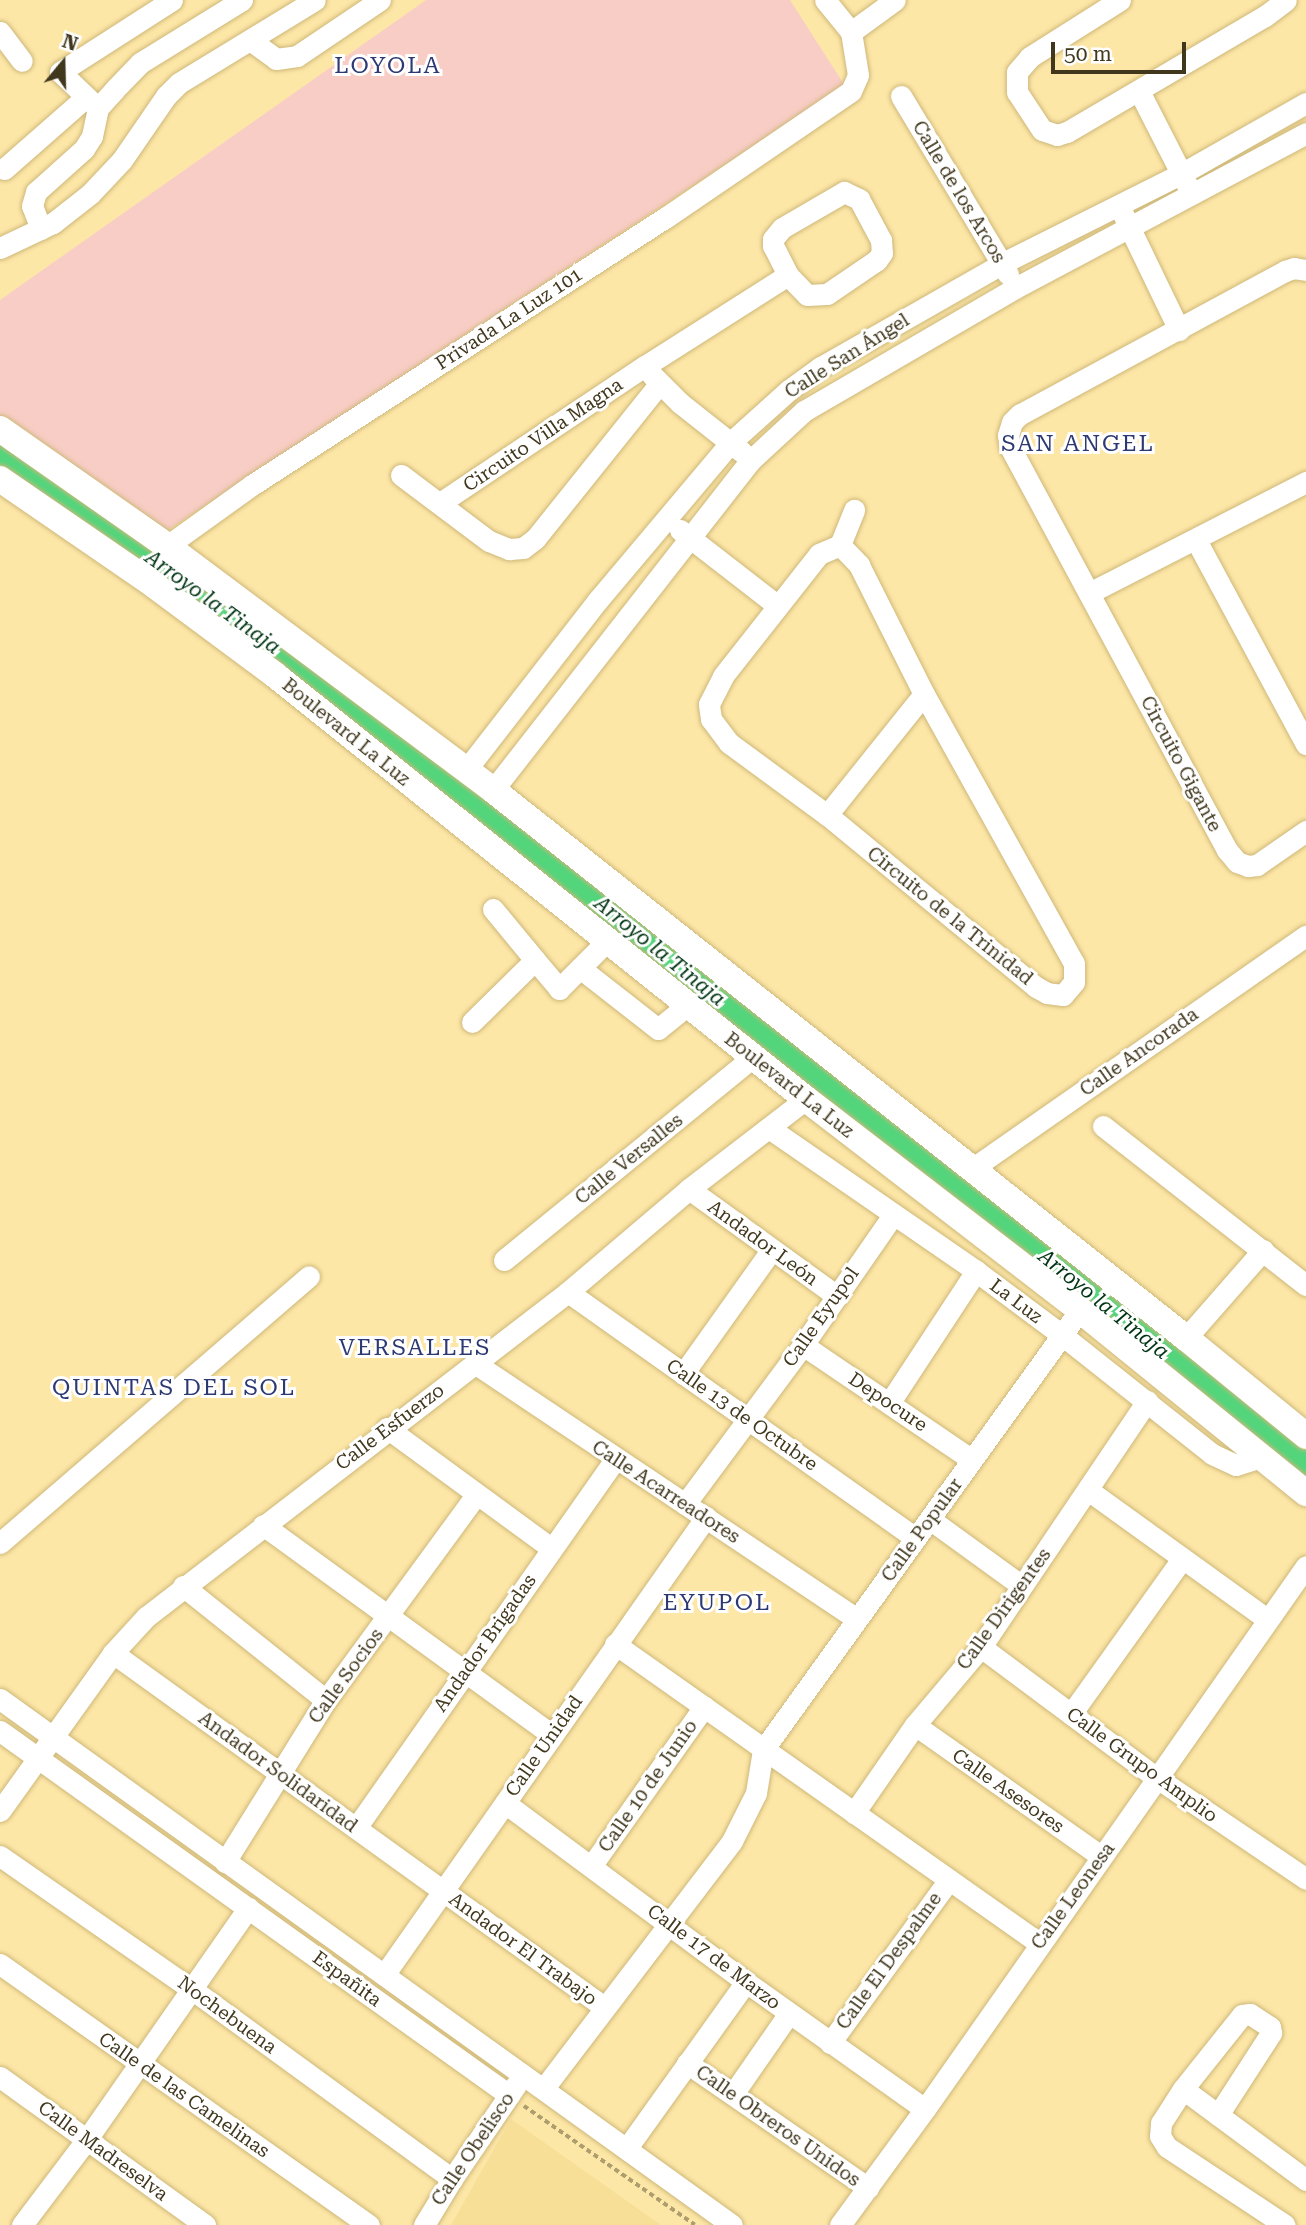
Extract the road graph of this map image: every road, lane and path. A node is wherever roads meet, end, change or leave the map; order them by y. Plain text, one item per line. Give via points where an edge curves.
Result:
1 (173, 0) edge
2 (242, 0) edge
3 (315, 0) edge
4 (380, 0) edge
5 (825, 0) edge
6 (895, 0) edge
7 (1120, 0) edge
8 (1286, 0) edge
9 (0, 32) edge
10 (851, 32) junction
11 (250, 40) junction
12 (22, 61) dead end
13 (1139, 91) junction
14 (901, 96) dead end
15 (92, 102) junction
16 (1306, 103) edge
17 (1306, 133) edge
18 (4, 169) dead end
19 (1181, 174) junction
20 (1192, 193) junction
21 (1119, 206) junction
22 (1130, 228) junction
23 (41, 229) junction
24 (0, 248) edge
25 (1003, 263) junction
26 (1306, 270) edge
27 (788, 275) junction
28 (1015, 288) junction
29 (1179, 330) junction
30 (645, 366) junction
31 (659, 384) junction
32 (0, 429) edge
33 (731, 442) junction
34 (751, 460) junction
35 (401, 475) dead end
36 (0, 479) edge
37 (1306, 482) edge
38 (440, 503) junction
39 (854, 510) dead end
40 (667, 520) junction
41 (691, 538) junction
42 (1196, 540) junction
43 (840, 545) junction
44 (167, 546) junction
45 (1090, 593) junction
46 (778, 606) junction
47 (924, 694) junction
48 (1306, 744) edge
49 (467, 770) junction
50 (493, 790) junction
51 (827, 815) junction
52 (1306, 831) edge
53 (493, 909) dead end
54 (1306, 936) edge
55 (607, 941) junction
56 (535, 960) junction
57 (580, 968) junction
58 (688, 1005) junction
59 (472, 1022) dead end
60 (753, 1057) junction
61 (806, 1099) junction
62 (1103, 1126) dead end
63 (769, 1128) junction
64 (972, 1168) junction
65 (689, 1189) junction
66 (893, 1215) junction
67 (772, 1249) junction
68 (1263, 1250) junction
69 (504, 1260) dead end
70 (976, 1271) junction
71 (309, 1276) dead end
72 (1306, 1284) edge
73 (568, 1292) junction
74 (837, 1296) junction
75 (1080, 1310) junction
76 (1062, 1335) junction
77 (1186, 1338) junction
78 (803, 1345) junction
79 (475, 1364) junction
80 (683, 1374) junction
81 (1147, 1401) junction
82 (890, 1402) junction
83 (748, 1419) junction
84 (387, 1428) junction
85 (1306, 1436) edge
86 (1261, 1457) junction
87 (615, 1459) junction
88 (972, 1460) junction
89 (1088, 1490) junction
90 (1306, 1493) edge
91 (476, 1495) junction
92 (685, 1504) junction
93 (706, 1517) junction
94 (930, 1520) junction
95 (263, 1525) junction
96 (916, 1538) junction
97 (0, 1543) edge
98 (551, 1548) junction
99 (1182, 1559) junction
100 (1306, 1566) edge
101 (1022, 1586) junction
102 (183, 1587) junction
103 (388, 1619) junction
104 (857, 1619) junction
105 (1268, 1619) junction
106 (615, 1644) junction
107 (981, 1647) junction
108 (113, 1653) junction
109 (464, 1672) junction
110 (0, 1699) edge
111 (326, 1700) junction
112 (704, 1707) junction
113 (1071, 1714) junction
114 (915, 1725) junction
115 (0, 1731) edge
116 (552, 1735) junction
117 (52, 1736) junction
118 (763, 1749) junction
119 (37, 1758) junction
120 (279, 1774) junction
121 (1157, 1778) junction
122 (505, 1802) junction
123 (0, 1811) edge
124 (854, 1813) junction
125 (356, 1828) junction
126 (0, 1856) edge
127 (1101, 1856) junction
128 (225, 1862) junction
129 (592, 1865) junction
130 (1306, 1879) edge
131 (949, 1880) junction
132 (442, 1891) junction
133 (248, 1908) junction
134 (668, 1923) junction
135 (1039, 1943) junction
136 (0, 1964) edge
137 (384, 1975) junction
138 (746, 1982) junction
139 (193, 1990) junction
140 (604, 2007) junction
141 (789, 2013) junction
142 (830, 2043) junction
143 (687, 2063) junction
144 (140, 2065) junction
145 (524, 2075) junction
146 (0, 2077) edge
147 (544, 2088) junction
148 (1183, 2089) junction
149 (733, 2094) junction
150 (509, 2095) junction
151 (925, 2109) junction
152 (1218, 2115) junction
153 (87, 2139) junction
154 (627, 2148) junction
155 (452, 2179) junction
156 (1306, 2180) edge
157 (868, 2188) junction
158 (30, 2222) edge
159 (205, 2225) edge
160 (369, 2225) edge
161 (424, 2225) edge
162 (695, 2225) edge
163 (732, 2225) edge
164 (840, 2225) edge
165 (1285, 2225) edge

1 - 15 street via 60,72
2 - 15 street via 140,63
3 - 11 street
4 - 11 street via 297,56 275,59
5 - 10 street
6 - 10 street
7 - 13 street via 1022,64 1017,72 1017,92 1042,130 1057,135
8 - 13 street
9 - 12 street
10 - 44 street, Privada La Luz 101 via 859,75 851,91 665,219 252,485
11 - 23 street via 166,96 105,180
13 - 19 street
14 - 25 street, Calle de los Arcos
15 - 18 street
15 - 23 street via 92,136 36,191 33,206
16 - 19 street, Calle San Ángel
17 - 20 street, Calle San Ángel
19 - 20 street
19 - 21 street, Calle San Ángel
20 - 22 street, Calle San Ángel
21 - 22 street
21 - 25 street, Calle San Ángel
22 - 28 street, Calle San Ángel
22 - 29 street
23 - 24 street
25 - 28 street, Calle de los Arcos
25 - 33 street, Calle San Ángel via 821,368
26 - 29 street, Circuito Gigante via 1285,271
27 - 27 street via 773,246 776,233 835,195 851,193 859,199 883,246 877,260 818,296 800,290
27 - 30 street, Circuito Villa Magna
28 - 34 street, Calle San Ángel via 832,392 774,436
29 - 45 street, Circuito Gigante via 1012,422 1010,447
30 - 31 street
30 - 38 street, Circuito Villa Magna
31 - 33 street
31 - 38 street, Circuito Villa Magna via 523,548 509,549 489,541
32 - 44 main road, Boulevard La Luz
33 - 34 street
33 - 40 street, Calle San Ángel
34 - 41 street, Calle San Ángel
35 - 38 street, Circuito Villa Magna
36 - 55 main road, Boulevard La Luz via 275,675
37 - 42 street
39 - 43 street
40 - 41 street
40 - 49 street, Calle San Ángel via 598,600
41 - 46 street
41 - 50 street, Calle San Ángel
42 - 45 street
42 - 48 street
43 - 46 street, Circuito de la Trinidad via 819,554
43 - 47 street, Circuito de la Trinidad via 859,565
44 - 49 main road, Boulevard La Luz
45 - 52 street, Circuito Gigante via 1237,862 1257,864
46 - 51 street, Circuito de la Trinidad via 723,676 709,704 711,719 729,743
47 - 51 street
47 - 51 street, Circuito de la Trinidad via 1074,963 1070,990 1055,996 1036,987
49 - 50 main road, Boulevard La Luz
50 - 64 main road, Boulevard La Luz
53 - 56 street
54 - 64 street, Calle Ancorada
55 - 57 street
55 - 58 main road, Boulevard La Luz
56 - 57 street via 559,989
56 - 59 street
57 - 58 street via 658,1029
58 - 60 main road, Boulevard La Luz
60 - 61 main road, Boulevard La Luz
60 - 69 street, Calle Versalles
61 - 63 street, Calle Esfuerzo
61 - 75 main road, Boulevard La Luz
62 - 68 street
63 - 65 street, Calle Esfuerzo
63 - 66 street, La Luz
64 - 77 main road, Boulevard La Luz
65 - 67 street, Andador León
65 - 73 street, Calle Esfuerzo
66 - 70 street, La Luz
66 - 74 street, Calle Eyupol
67 - 74 street, Andador León
67 - 80 street
68 - 72 street
68 - 77 street
70 - 76 street, La Luz
70 - 82 street
71 - 97 street
73 - 79 street, Calle Esfuerzo
73 - 80 street, Calle 13 de Octubre
74 - 78 street, Calle Eyupol
75 - 76 street, Calle Popular
75 - 86 main road, Boulevard La Luz
76 - 81 street, La Luz
76 - 88 street, Calle Popular
77 - 85 main road, Boulevard La Luz
78 - 82 street, Depocure
78 - 83 street, Calle Eyupol
79 - 84 street, Calle Esfuerzo
79 - 87 street, Calle Acarreadores
80 - 83 street, Calle 13 de Octubre
81 - 86 street, La Luz via 1222,1461 1236,1465
81 - 89 street, Calle Dirigentes
82 - 88 street, Depocure
83 - 92 street, Calle Eyupol
83 - 96 street, Calle 13 de Octubre
84 - 91 street
84 - 95 street, Calle Esfuerzo
86 - 90 main road, Boulevard La Luz
87 - 92 street, Calle Acarreadores
87 - 98 street, Andador Brigadas
88 - 94 street, Calle Popular
89 - 99 street
89 - 101 street, Calle Dirigentes
91 - 98 street
91 - 103 street, Calle Socios
92 - 93 street, Calle Acarreadores
93 - 104 street, Calle Acarreadores
93 - 106 street, Calle Unidad
94 - 96 street, Calle Popular
94 - 101 street
95 - 102 street, Calle Esfuerzo
95 - 103 street
96 - 104 street, Calle Popular
98 - 109 street, Andador Brigadas
99 - 105 street
99 - 113 street
100 - 105 street, Calle Leonesa
101 - 107 street, Calle Dirigentes
102 - 108 street, Calle Esfuerzo via 146,1617
102 - 111 street
103 - 109 street
103 - 111 street, Calle Socios
104 - 118 street, Calle Popular
105 - 121 street, Calle Leonesa
106 - 112 street
106 - 116 street, Calle Unidad
107 - 113 street, Calle Grupo Amplio
107 - 114 street, Calle Dirigentes
108 - 117 street, Calle Esfuerzo
108 - 120 street, Andador Solidaridad
109 - 116 street
109 - 125 street, Andador Brigadas
110 - 117 street
111 - 120 street, Calle Socios
112 - 118 street
112 - 129 street, Calle 10 de Junio
113 - 121 street, Calle Grupo Amplio
114 - 124 street, Calle Dirigentes
114 - 127 street, Calle Asesores
115 - 119 street, Españita
116 - 122 street, Calle Unidad
117 - 119 street, Calle Esfuerzo
117 - 128 street
118 - 124 street
118 - 134 street via 756,1793 732,1841
119 - 123 street, Calle Esfuerzo
119 - 133 street, Españita
120 - 125 street, Andador Solidaridad
120 - 128 street, Calle Socios
121 - 127 street, Calle Leonesa
121 - 130 street, Calle Grupo Amplio
122 - 129 street, Calle 17 de Marzo
122 - 132 street, Calle Unidad
124 - 131 street
125 - 132 street, Andador Solidaridad
126 - 139 street, Nochebuena
127 - 135 street, Calle Leonesa
128 - 137 street
129 - 134 street, Calle 17 de Marzo
131 - 135 street
131 - 142 street, Calle El Despalme
132 - 137 street, Calle Unidad
132 - 140 street, Andador El Trabajo
133 - 139 street
133 - 150 street, Españita
134 - 138 street, Calle 17 de Marzo
134 - 140 street
135 - 151 street, Calle Leonesa
136 - 144 street, Calle de las Camelinas
137 - 145 street
138 - 141 street, Calle 17 de Marzo
138 - 143 street
139 - 144 street
139 - 155 street, Nochebuena
140 - 147 street
141 - 142 street, Calle 17 de Marzo
141 - 149 street
142 - 151 street, Calle 17 de Marzo
143 - 149 street, Calle Obreros Unidos
143 - 154 street
144 - 153 street
144 - 160 street, Calle de las Camelinas
145 - 147 street
145 - 150 street, Calle Obelisco
146 - 153 street, Calle Madreselva
147 - 154 street
148 - 152 street
148 - 152 street via 1242,2015 1250,2014 1270,2027 1271,2033
148 - 165 street via 1161,2123 1160,2136 1167,2147
149 - 157 street, Calle Obreros Unidos
150 - 155 street, Calle Obelisco
150 - 162 path
151 - 157 street, Calle Leonesa
152 - 156 street
153 - 158 street
153 - 159 street, Calle Madreselva
154 - 163 street
155 - 161 street, Calle Obelisco
157 - 164 street, Calle Leonesa

